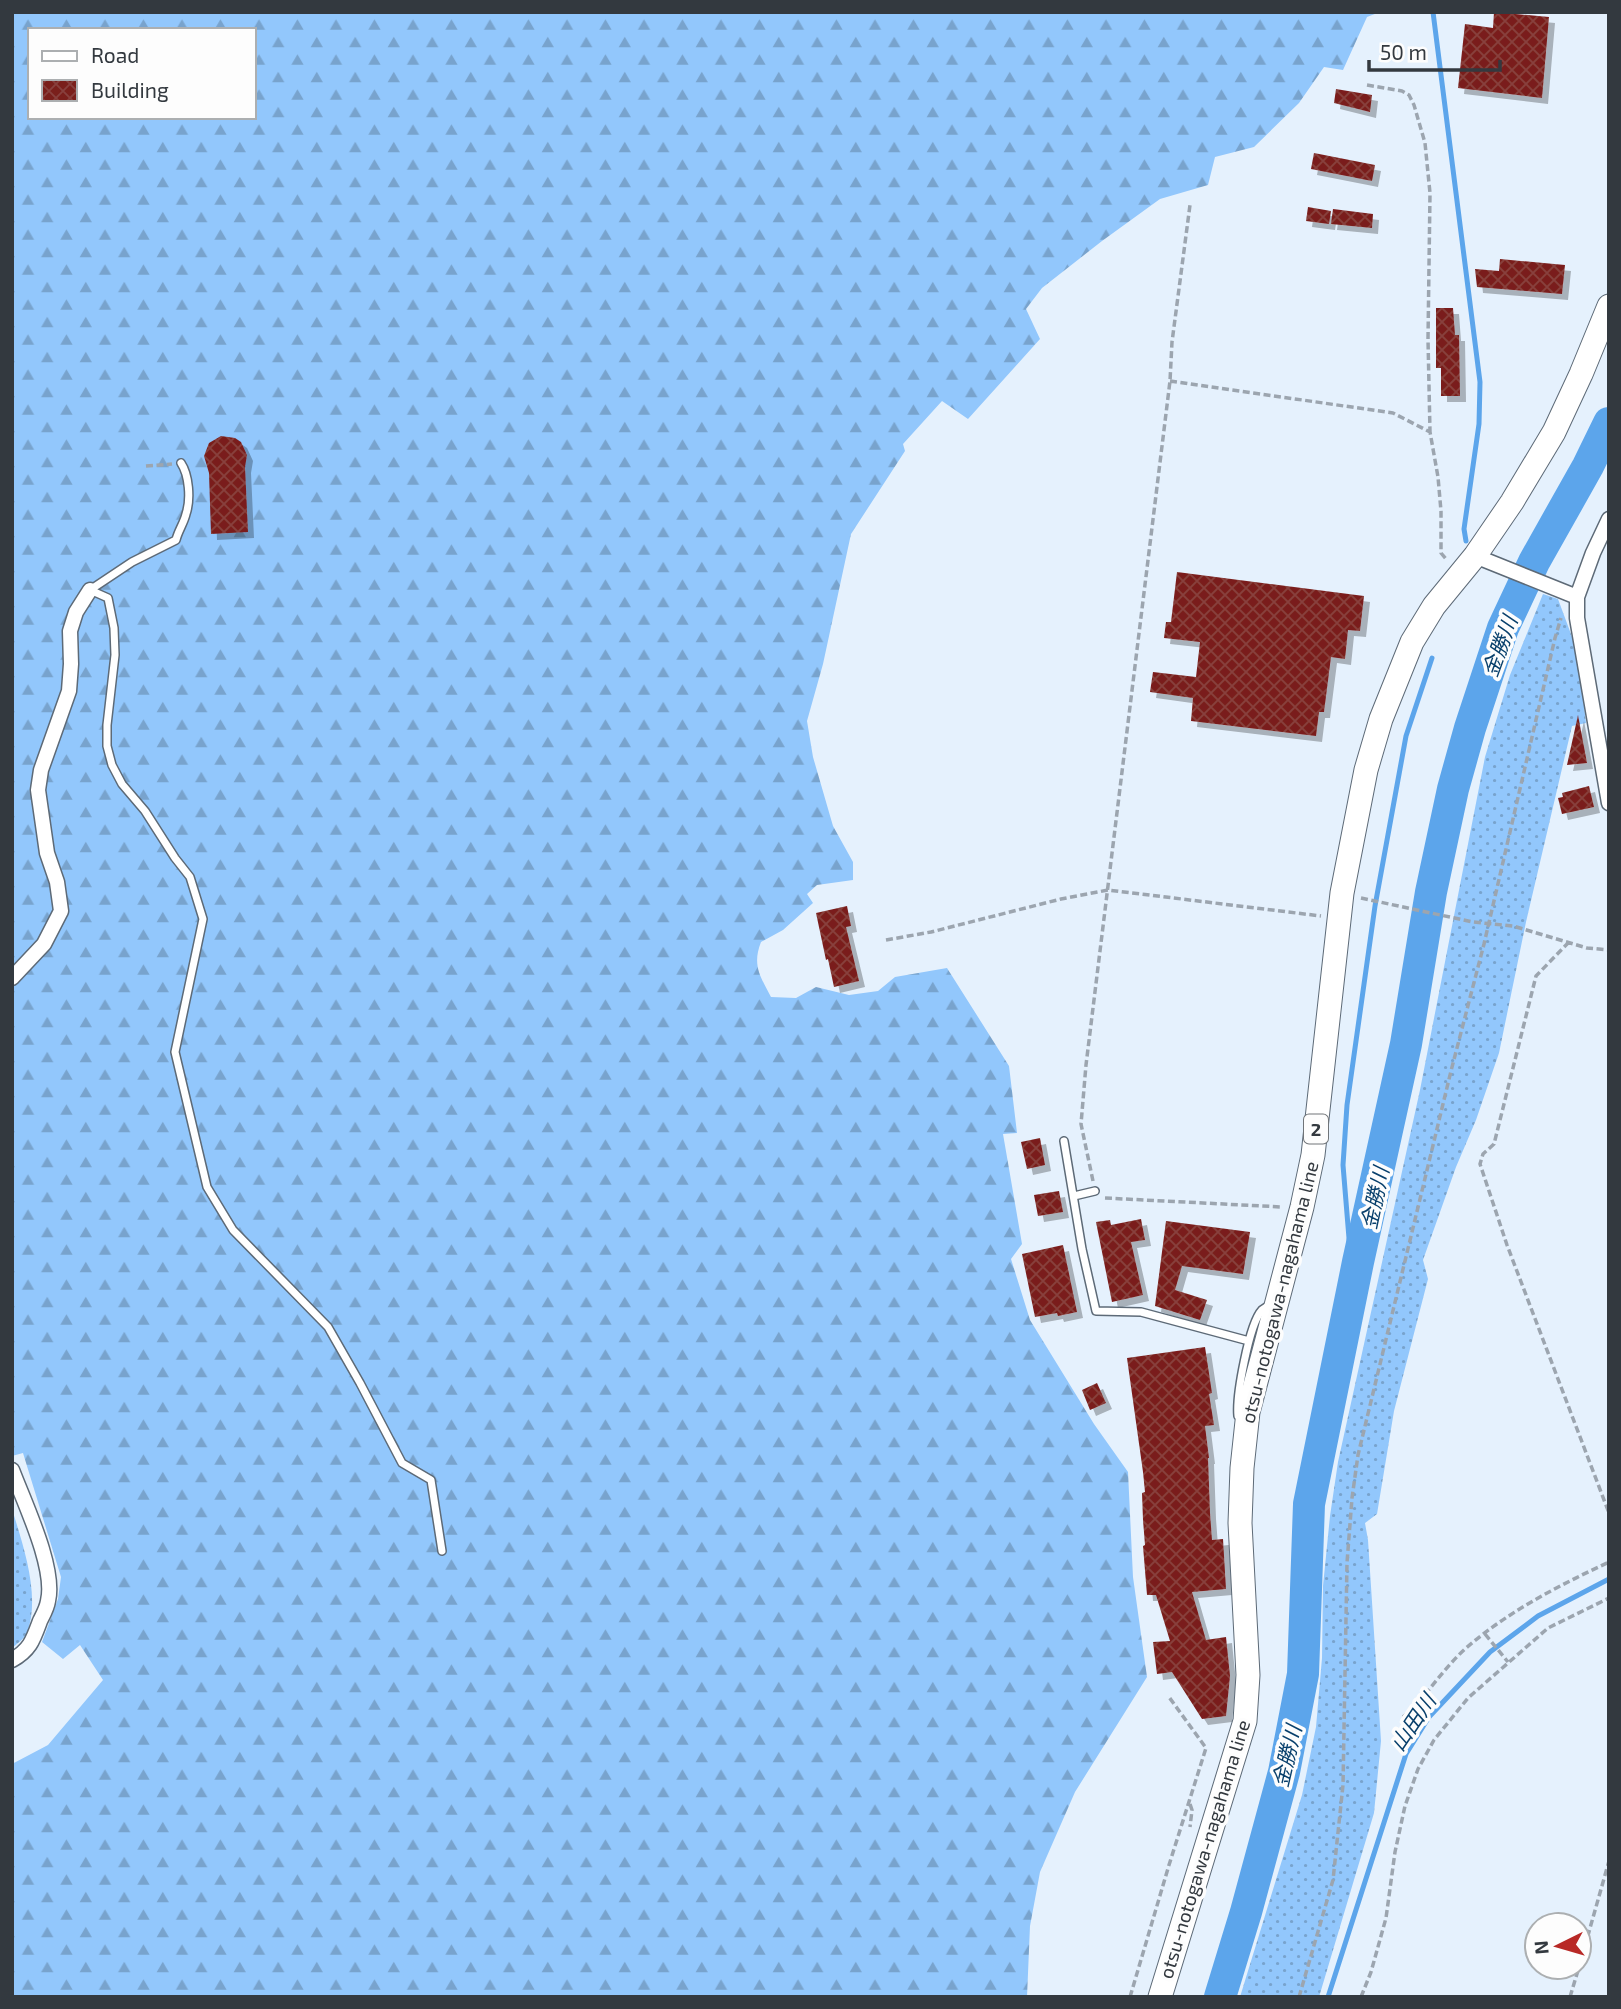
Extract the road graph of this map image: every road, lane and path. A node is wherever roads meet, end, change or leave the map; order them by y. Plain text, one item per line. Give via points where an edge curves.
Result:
1 (1367, 85) dead end
2 (1190, 205) dead end
3 (1609, 306) edge
4 (1170, 381) junction
5 (1430, 432) junction
6 (181, 463) joint
7 (146, 466) dead end
8 (1609, 519) edge
9 (1480, 559) junction
10 (1458, 577) junction
11 (90, 590) junction
12 (1577, 597) junction
13 (1604, 748) edge
14 (1609, 803) edge
15 (1108, 890) junction
16 (1356, 897) dead end
17 (1339, 918) junction
18 (1488, 925) junction
19 (886, 940) dead end
20 (1569, 942) junction
21 (1609, 950) edge
22 (12, 978) edge
23 (1065, 1141) dead end
24 (1095, 1191) junction
25 (1074, 1196) junction
26 (1302, 1208) junction
27 (1278, 1300) junction
28 (1249, 1341) junction
29 (1244, 1442) junction
30 (12, 1470) edge
31 (1609, 1513) edge
32 (442, 1551) dead end
33 (1609, 1562) edge
34 (1609, 1598) edge
35 (1486, 1635) junction
36 (12, 1660) edge
37 (1506, 1660) junction
38 (1170, 1697) dead end
39 (1403, 1717) dead end
40 (1609, 1861) edge
41 (1593, 1918) edge
42 (1130, 1997) edge
43 (1160, 1997) edge
44 (1299, 1997) edge
45 (1362, 1997) edge

1 - 5 path via 1409,95 1425,144 1430,193
2 - 4 path
3 - 9 main road, otsu-notogawa-nagahama line / 2 via 1554,432
4 - 5 path via 1369,408 1393,413
4 - 15 path
5 - 10 path via 1438,477 1441,553
6 - 7 path
6 - 11 lane via 189,496 176,540
8 - 12 street
9 - 10 main road, otsu-notogawa-nagahama line / 2
9 - 12 street
10 - 17 main road, otsu-notogawa-nagahama line / 2 via 1412,642 1381,719 1366,770
11 - 22 street via 70,631 69,691 38,790 61,911 44,944
11 - 32 lane via 108,598 114,628 107,746 112,765 190,877 203,919 175,1052 207,1187 233,1230 328,1327 402,1463 431,1480
12 - 13 street via 1577,618
12 - 18 path via 1562,614 1555,638
13 - 14 street
15 - 17 path
15 - 19 path
15 - 24 path via 1081,1124
16 - 18 path
17 - 26 main road, otsu-notogawa-nagahama line / 2 via 1313,1155
18 - 20 path via 1513,926
18 - 44 path via 1358,1455 1347,1563 1343,1786 1333,1880
20 - 21 path
20 - 31 path via 1536,976 1494,1144 1479,1164
23 - 25 lane
24 - 25 lane
24 - 26 path via 1096,1198
25 - 28 lane via 1096,1311 1141,1312
26 - 27 main road, otsu-notogawa-nagahama line / 2
27 - 28 lane via 1261,1311
27 - 29 main road, otsu-notogawa-nagahama line / 2
28 - 29 lane via 1237,1414
29 - 43 main road, otsu-notogawa-nagahama line / 2 via 1240,1524 1248,1675 1245,1721
30 - 36 street via 44,1556 49,1585 34,1639
33 - 35 path via 1555,1588
34 - 37 path via 1548,1628
35 - 37 path
35 - 39 path via 1464,1650
37 - 45 path via 1434,1740 1418,1769 1395,1852 1386,1918
38 - 42 path via 1206,1748
40 - 41 path

